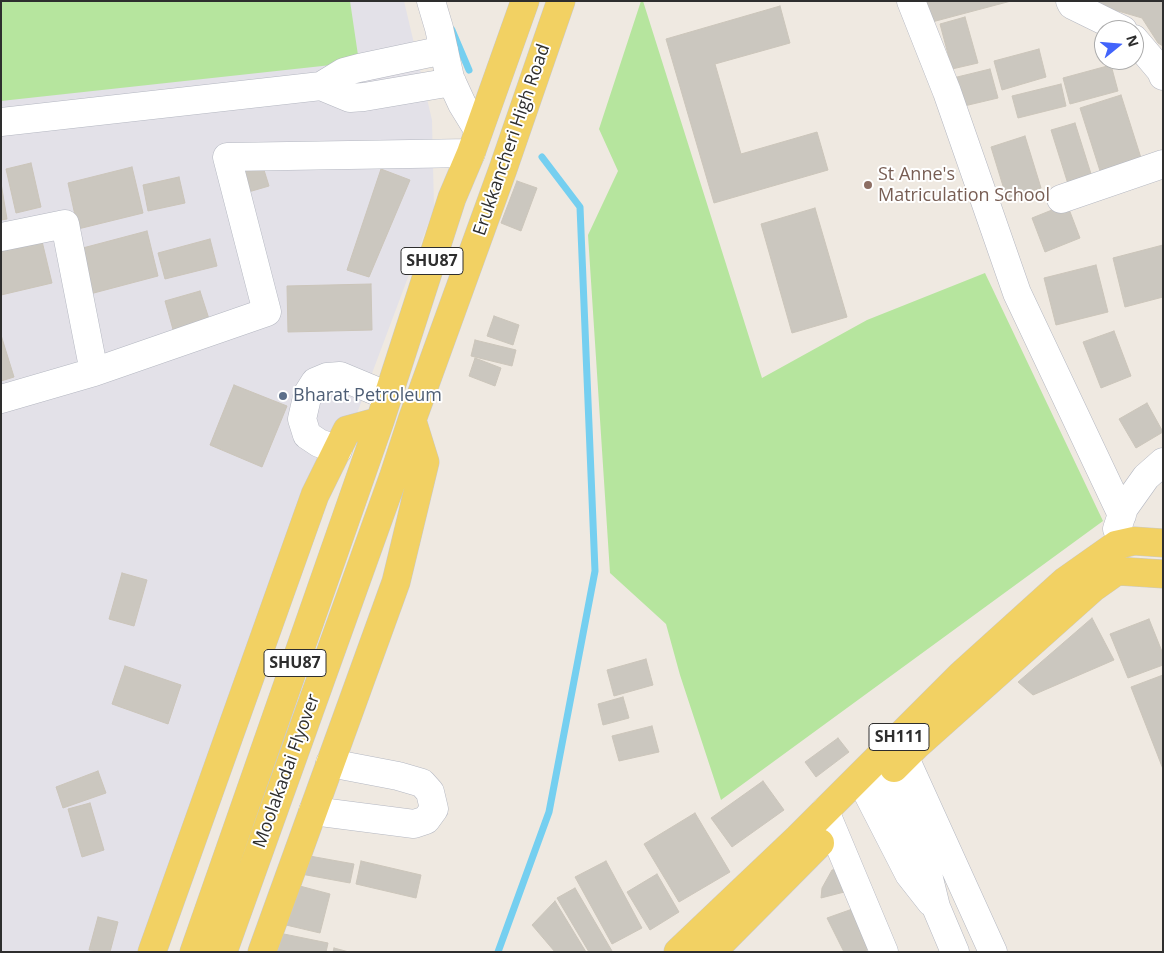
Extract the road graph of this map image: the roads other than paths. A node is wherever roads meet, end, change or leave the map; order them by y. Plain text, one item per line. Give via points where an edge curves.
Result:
1 (431, 1) edge
2 (911, 1) edge
3 (1070, 1) edge
4 (524, 4) edge
5 (558, 7) edge
6 (1103, 20) edge
7 (444, 50) junction
8 (1144, 51) edge
9 (1163, 76) edge
10 (452, 82) junction
11 (321, 86) junction
12 (1, 122) edge
13 (475, 141) junction
14 (1163, 164) edge
15 (1061, 199) dead end
16 (1, 237) edge
17 (94, 372) junction
18 (1, 399) edge
19 (384, 409) junction
20 (412, 420) junction
21 (338, 450) junction
22 (1163, 462) edge
23 (1122, 515) junction
24 (1163, 543) edge
25 (1110, 550) junction
26 (1163, 574) edge
27 (1109, 576) junction
28 (330, 763) junction
29 (886, 776) junction
30 (313, 811) junction
31 (829, 820) junction
32 (152, 952) edge
33 (194, 952) edge
34 (223, 952) edge
35 (262, 952) edge
36 (678, 952) edge
37 (712, 952) edge
38 (884, 952) edge
39 (955, 952) edge
40 (993, 952) edge

1 - 7 street
2 - 23 street via 947,92 1017,293
3 - 6 street
4 - 13 main road, SHU87
5 - 20 main road, Erukkancheri High Road / SHU87
7 - 10 street
7 - 11 street via 344,72
8 - 9 street
10 - 11 street via 350,98
10 - 13 street
11 - 12 street
13 - 17 street via 226,157 267,312
13 - 19 main road, SHU87 via 452,198
14 - 15 street
16 - 17 street via 65,224
17 - 18 street
19 - 21 main road via 347,430
19 - 21 street via 340,376 315,382 308,393 302,419 307,435
19 - 33 main road, Moolakadai Flyover / SHU87
20 - 28 main road via 425,462 396,582
20 - 34 main road, Moolakadai Flyover / SHU87
21 - 32 main road via 315,495
22 - 23 street via 1146,477
23 - 25 street
24 - 25 main road, SH111 via 1134,541 1116,545
25 - 27 street
25 - 31 main road, SH111 via 1065,581 961,675
26 - 27 main road, SH111 via 1117,571
27 - 29 main road, SH111
28 - 30 main road
28 - 30 street via 422,783 430,792 434,809 426,820 414,824
29 - 31 main road, SH111
29 - 39 street via 925,862 936,907
29 - 40 street
30 - 35 main road
31 - 36 main road, SH111
31 - 37 main road, SH111
31 - 38 street

